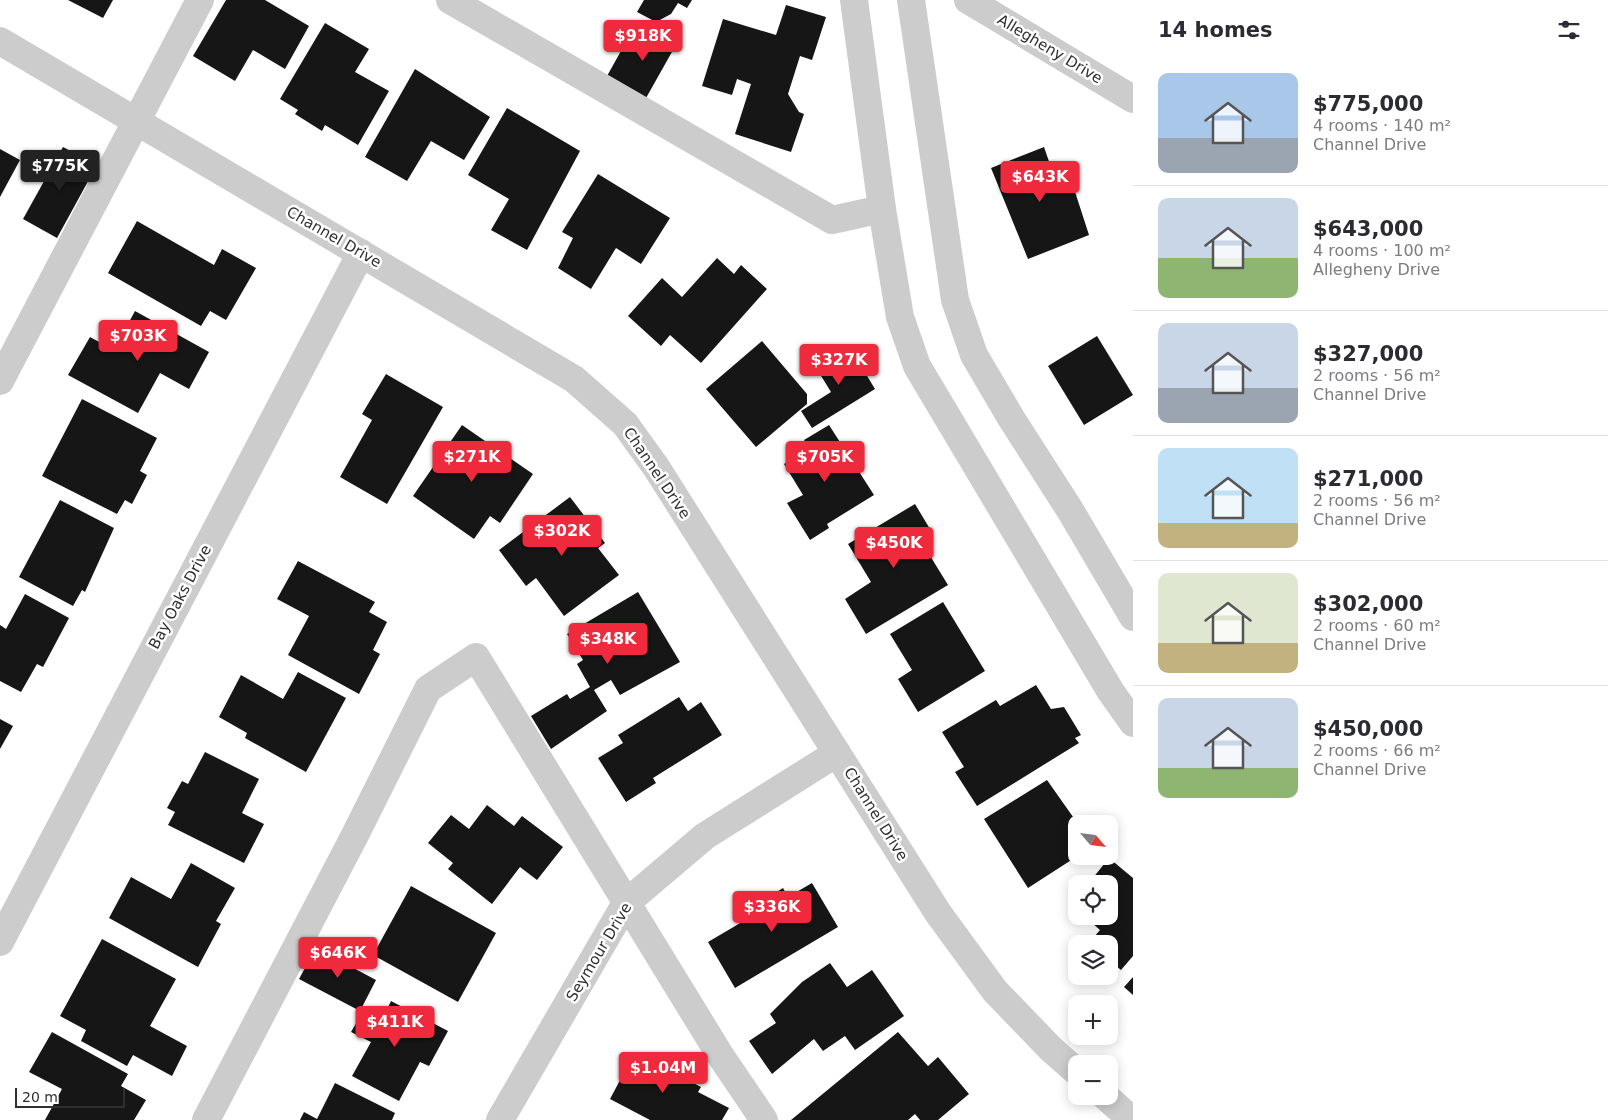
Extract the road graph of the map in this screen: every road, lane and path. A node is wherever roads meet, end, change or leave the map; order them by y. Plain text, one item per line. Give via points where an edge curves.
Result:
1 (200, 0) edge
2 (450, 0) edge
3 (854, 0) edge
4 (911, 0) edge
5 (968, 0) edge
6 (0, 41) edge
7 (1133, 99) edge
8 (137, 122) junction
9 (882, 209) junction
10 (361, 253) junction
11 (0, 381) edge
12 (1133, 617) edge
13 (1133, 723) edge
14 (837, 753) junction
15 (626, 903) junction
16 (0, 942) edge
17 (1068, 1064) edge
18 (1115, 1105) edge
19 (206, 1120) edge
20 (500, 1120) edge
21 (764, 1120) edge
22 (1132, 1120) edge

1 - 8 street
2 - 9 street via 832,220
3 - 9 street
4 - 12 street via 955,300 974,355
5 - 7 street, Allegheny Drive
6 - 8 street, Channel Drive
8 - 10 street, Channel Drive
8 - 11 street
9 - 13 street via 900,317 917,366 1111,692
10 - 14 street, Channel Drive via 574,379 625,424 656,467
10 - 16 street, Bay Oaks Drive
14 - 15 street, Seymour Drive via 705,836
14 - 17 street, Channel Drive via 938,913 995,991
15 - 19 street via 476,657 428,689
15 - 20 street, Seymour Drive
15 - 21 street
18 - 22 street

